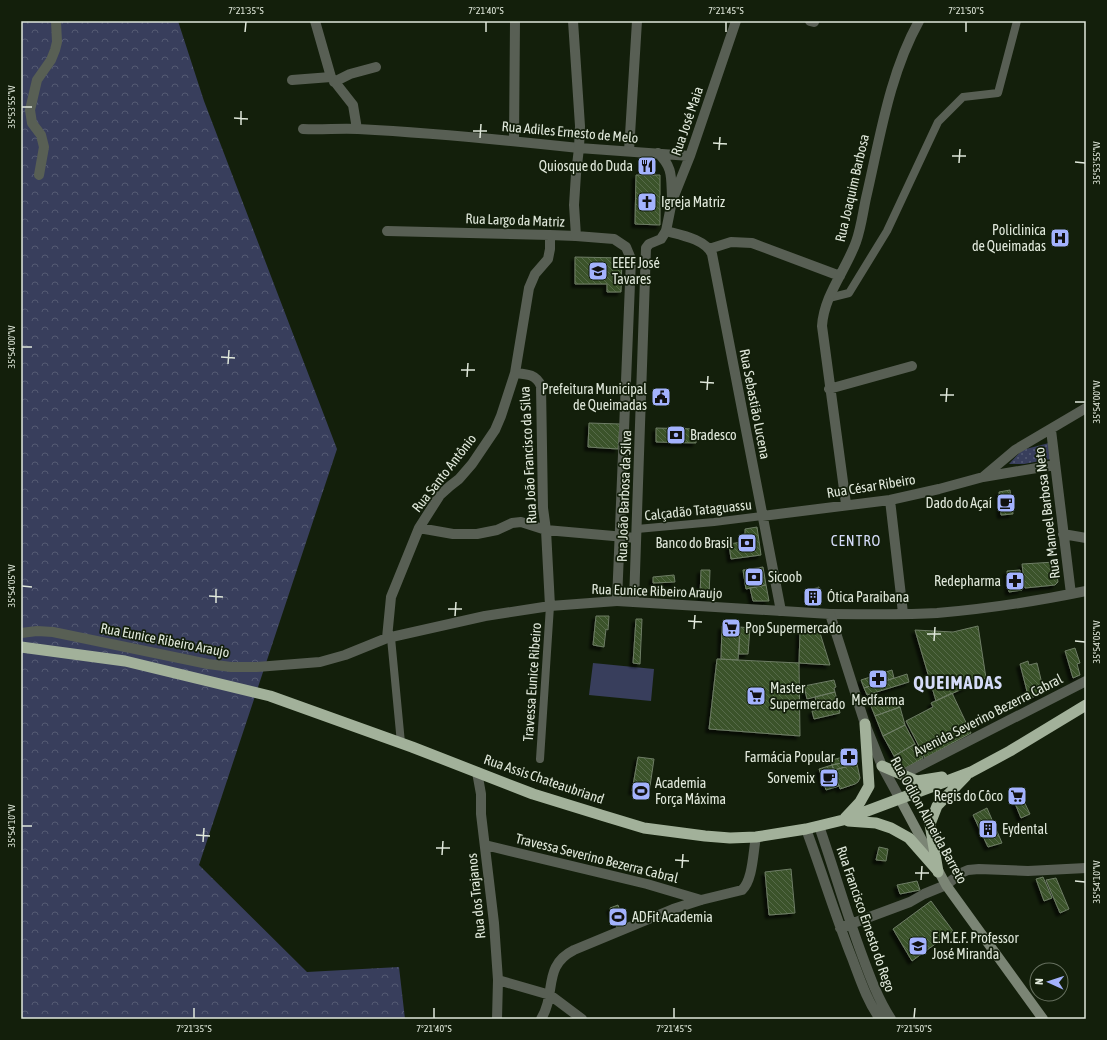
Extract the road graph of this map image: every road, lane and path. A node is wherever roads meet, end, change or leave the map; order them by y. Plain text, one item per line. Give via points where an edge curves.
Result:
1 (56, 21) edge
2 (316, 21) edge
3 (515, 21) edge
4 (573, 21) edge
5 (637, 21) edge
6 (736, 21) edge
7 (918, 21) edge
8 (1017, 21) edge
9 (376, 67) dead end
10 (292, 80) dead end
11 (333, 80) junction
12 (304, 129) dead end
13 (356, 129) junction
14 (514, 140) junction
15 (579, 148) junction
16 (629, 152) junction
17 (658, 153) junction
18 (690, 156) junction
19 (38, 175) dead end
20 (672, 201) junction
21 (387, 231) dead end
22 (666, 231) junction
23 (550, 234) junction
24 (576, 236) junction
25 (709, 249) junction
26 (631, 259) joint
27 (840, 276) junction
28 (829, 298) junction
29 (912, 366) dead end
30 (514, 373) junction
31 (829, 389) junction
32 (1086, 408) edge
33 (1051, 430) junction
34 (1055, 465) junction
35 (983, 477) junction
36 (890, 500) junction
37 (846, 504) junction
38 (762, 516) junction
39 (419, 528) junction
40 (546, 530) junction
41 (636, 533) junction
42 (1063, 534) junction
43 (620, 537) junction
44 (1086, 538) edge
45 (1086, 591) edge
46 (1071, 594) junction
47 (617, 601) junction
48 (634, 602) junction
49 (550, 606) junction
50 (781, 611) junction
51 (903, 613) junction
52 (830, 614) junction
53 (21, 633) edge
54 (389, 638) junction
55 (21, 648) edge
56 (1086, 680) edge
57 (1086, 705) edge
58 (865, 724) junction
59 (401, 743) junction
60 (540, 759) dead end
61 (882, 766) junction
62 (477, 772) junction
63 (970, 772) junction
64 (902, 775) junction
65 (900, 799) junction
66 (843, 820) junction
67 (819, 826) junction
68 (806, 829) junction
69 (756, 837) junction
70 (485, 845) junction
71 (1086, 868) edge
72 (938, 872) junction
73 (946, 885) junction
74 (701, 900) junction
75 (851, 924) junction
76 (840, 928) junction
77 (498, 980) junction
78 (550, 995) junction
79 (497, 1019) edge
80 (541, 1019) edge
81 (582, 1019) edge
82 (880, 1019) edge
83 (891, 1019) edge
84 (1043, 1019) edge

1 - 19 street via 55,50 37,80 30,110 32,123 41,135 44,147
2 - 11 street
3 - 14 street
4 - 15 street
5 - 16 street
6 - 18 street, Rua José Maia
7 - 27 street, Rua Joaquim Barbosa via 901,58 881,130 856,242
8 - 28 street via 998,93 963,97 938,122 887,231 849,294
9 - 11 street
10 - 11 street
11 - 13 street via 353,105
12 - 13 street, Rua Adiles Ernesto de Melo
13 - 14 street, Rua Adiles Ernesto de Melo
14 - 15 street, Rua Adiles Ernesto de Melo
15 - 16 street, Rua Adiles Ernesto de Melo
15 - 24 street via 574,205
16 - 17 street, Rua Adiles Ernesto de Melo
17 - 18 street, Rua Adiles Ernesto de Melo
17 - 20 street via 670,168
18 - 20 street, Rua José Maia
20 - 22 street, Rua José Maia
21 - 23 street, Rua Largo da Matriz
22 - 25 street via 699,242
22 - 41 street, Rua João Barbosa da Silva via 660,239 646,248
23 - 24 street, Rua Largo da Matriz
23 - 30 street, Rua Santo Antônio via 548,259 535,274 529,288
24 - 26 street, Rua Largo da Matriz via 614,239 626,247
25 - 27 street via 731,242 752,243
25 - 38 street, Rua Sebastião Lucena
26 - 43 street, Rua João Barbosa da Silva
27 - 28 street, Rua Joaquim Barbosa
28 - 31 street, Rua Joaquim Barbosa via 822,317 822,326
29 - 31 street
30 - 39 street, Rua Santo Antônio via 495,430 462,476 440,495
30 - 40 street, Rua João Francisco da Silva via 531,375 541,386 543,508
31 - 37 street, Rua Joaquim Barbosa
32 - 33 street, Rua César Ribeiro
33 - 34 street, Rua Manoel Barbosa Neto
33 - 35 street, Rua César Ribeiro via 1015,450
34 - 35 street, Rua César Ribeiro
34 - 42 street, Rua Manoel Barbosa Neto
35 - 36 street, Rua César Ribeiro
36 - 37 street, Rua César Ribeiro
36 - 51 street
37 - 38 street, Rua César Ribeiro
38 - 41 street, Calçadão Tataguassu
38 - 50 street, Rua Sebastião Lucena
39 - 40 street via 453,534 477,534 521,522
39 - 54 street, Rua Santo Antônio via 391,597
40 - 43 street
40 - 49 street, Rua João Francisco da Silva
41 - 43 street
41 - 48 street, Rua João Barbosa da Silva
42 - 44 street
42 - 46 street, Rua Manoel Barbosa Neto
43 - 47 street, Rua João Barbosa da Silva
45 - 46 street, Rua Eunice Ribeiro Araujo
46 - 51 street, Rua Eunice Ribeiro Araujo via 998,607 936,613
47 - 48 street, Rua Eunice Ribeiro Araujo
47 - 49 street, Rua Eunice Ribeiro Araujo
48 - 50 street, Rua Eunice Ribeiro Araujo
49 - 54 street, Rua Eunice Ribeiro Araujo via 485,616
49 - 60 street, Travessa Eunice Ribeiro
50 - 52 street, Rua Eunice Ribeiro Araujo
51 - 52 street, Rua Eunice Ribeiro Araujo
52 - 58 street, Rua Odilon Almeida Barreto
53 - 54 street, Rua Eunice Ribeiro Araujo via 53,632 231,667 320,662
54 - 59 street
55 - 59 highway, Rua Assis Chateaubriand via 125,661 187,675 270,696
56 - 64 street, Avenida Severino Bezerra Cabral
57 - 63 highway
58 - 61 street, Rua Odilon Almeida Barreto
58 - 66 highway via 869,786 860,802
59 - 62 highway, Rua Assis Chateaubriand
61 - 64 highway
61 - 65 street, Rua Odilon Almeida Barreto
62 - 69 highway, Rua Assis Chateaubriand via 533,794 644,828 705,836
62 - 70 street, Rua dos Trajanos
63 - 64 highway via 921,781
63 - 65 highway, Rua Assis Chateaubriand
63 - 72 highway via 937,806 930,824
65 - 66 highway, Rua Assis Chateaubriand
65 - 72 main road, Rua Odilon Almeida Barreto
66 - 67 highway, Rua Assis Chateaubriand
66 - 72 highway via 876,823 910,838
67 - 68 highway, Rua Assis Chateaubriand
67 - 75 street, Rua Francisco Ernesto do Rego
68 - 69 highway, Rua Assis Chateaubriand
68 - 76 street, Rua Francisco Ernesto do Rego
69 - 74 street via 746,887
70 - 74 street, Travessa Severino Bezerra Cabral
70 - 77 street, Rua dos Trajanos
71 - 73 street via 1028,871 968,870
72 - 73 main road, Rua Odilon Almeida Barreto
73 - 75 street
73 - 84 main road, Rua Odilon Almeida Barreto
74 - 78 street via 566,954 555,965
75 - 76 street
75 - 83 street, Rua Francisco Ernesto do Rego via 874,988
76 - 82 street, Rua Francisco Ernesto do Rego via 864,989
77 - 78 street
77 - 79 street, Rua dos Trajanos
78 - 80 street
78 - 81 street

